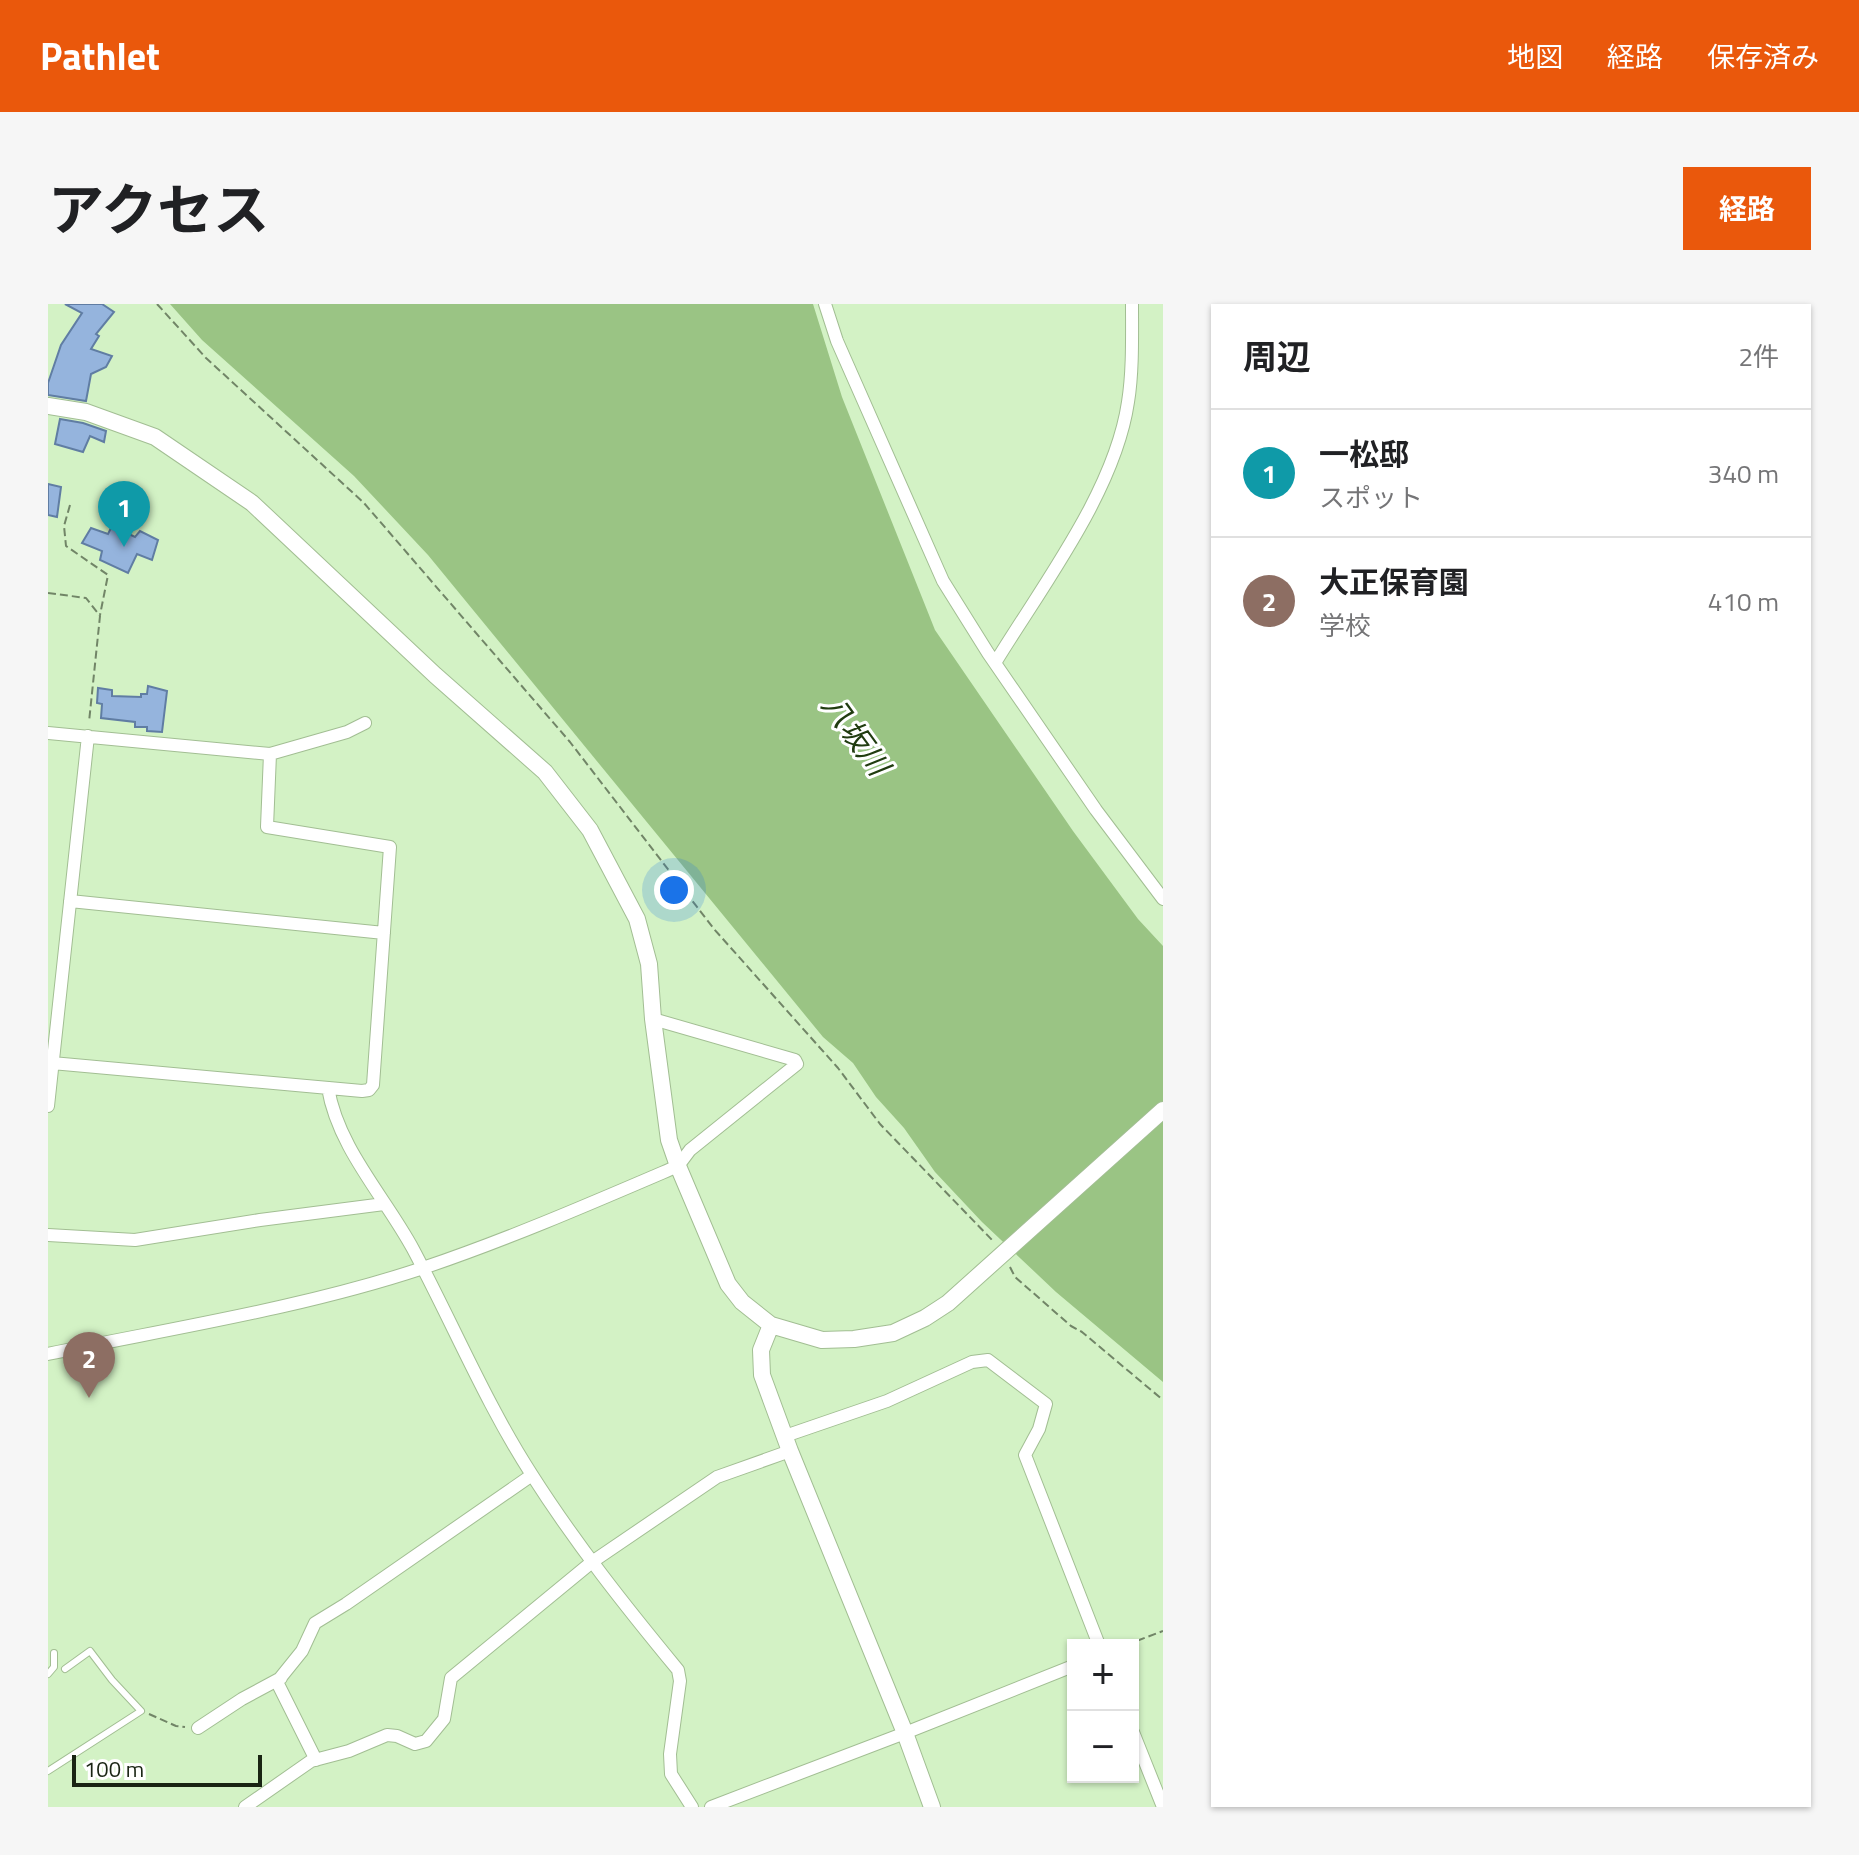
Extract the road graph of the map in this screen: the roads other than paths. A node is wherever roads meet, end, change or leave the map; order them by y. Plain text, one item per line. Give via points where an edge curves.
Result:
1 (825, 304) edge
2 (1132, 304) edge
3 (48, 406) edge
4 (995, 663) junction
5 (365, 723) dead end
6 (48, 733) edge
7 (88, 736) junction
8 (270, 754) junction
9 (1163, 899) edge
10 (70, 901) junction
11 (384, 933) junction
12 (54, 984) edge
13 (653, 1019) junction
14 (52, 1063) junction
15 (328, 1088) junction
16 (48, 1106) edge
17 (1163, 1110) edge
18 (678, 1166) junction
19 (384, 1204) junction
20 (48, 1235) edge
21 (422, 1268) junction
22 (771, 1325) junction
23 (48, 1354) edge
24 (787, 1443) junction
25 (532, 1475) junction
26 (592, 1562) junction
27 (1097, 1639) edge
28 (54, 1653) dead end
29 (1067, 1668) edge
30 (65, 1669) dead end
31 (48, 1674) edge
32 (281, 1678) junction
33 (198, 1728) road end
34 (905, 1733) junction
35 (1139, 1747) edge
36 (316, 1760) junction
37 (48, 1771) edge
38 (245, 1807) edge
39 (692, 1807) edge
40 (711, 1807) edge
41 (932, 1807) edge
42 (1163, 1807) edge

1 - 4 street via 943,581
2 - 4 street via 1128,401 1112,462 1081,524
3 - 13 street via 86,412 155,437 252,503 545,772 590,830 637,919 649,964
4 - 9 street
5 - 8 street
6 - 7 street
7 - 8 street
7 - 10 street
8 - 11 street via 267,827 390,847
10 - 11 street
10 - 12 street
11 - 15 street via 373,1085 362,1091
12 - 14 street
13 - 18 street via 669,1140
13 - 18 street via 797,1064 690,1150
14 - 15 street
14 - 16 street
15 - 19 street via 346,1139
17 - 22 street via 925,1318 893,1333 854,1339 822,1340
18 - 21 street
18 - 22 street via 728,1284
19 - 20 street via 135,1240
19 - 21 street
21 - 23 street via 294,1302
21 - 25 street
22 - 24 street via 761,1350 762,1375
24 - 26 street via 717,1477
24 - 27 street via 972,1362 988,1360 1046,1404 1025,1455
24 - 34 street
25 - 26 street
25 - 32 street via 315,1623
26 - 36 street via 451,1678 444,1719 426,1741 415,1744 387,1735
26 - 39 street via 678,1670 671,1774
28 - 31 lane
29 - 34 street
30 - 37 lane via 90,1651 141,1711
32 - 33 street
32 - 36 street via 277,1682
34 - 40 street
34 - 41 street
35 - 42 street
36 - 38 street

